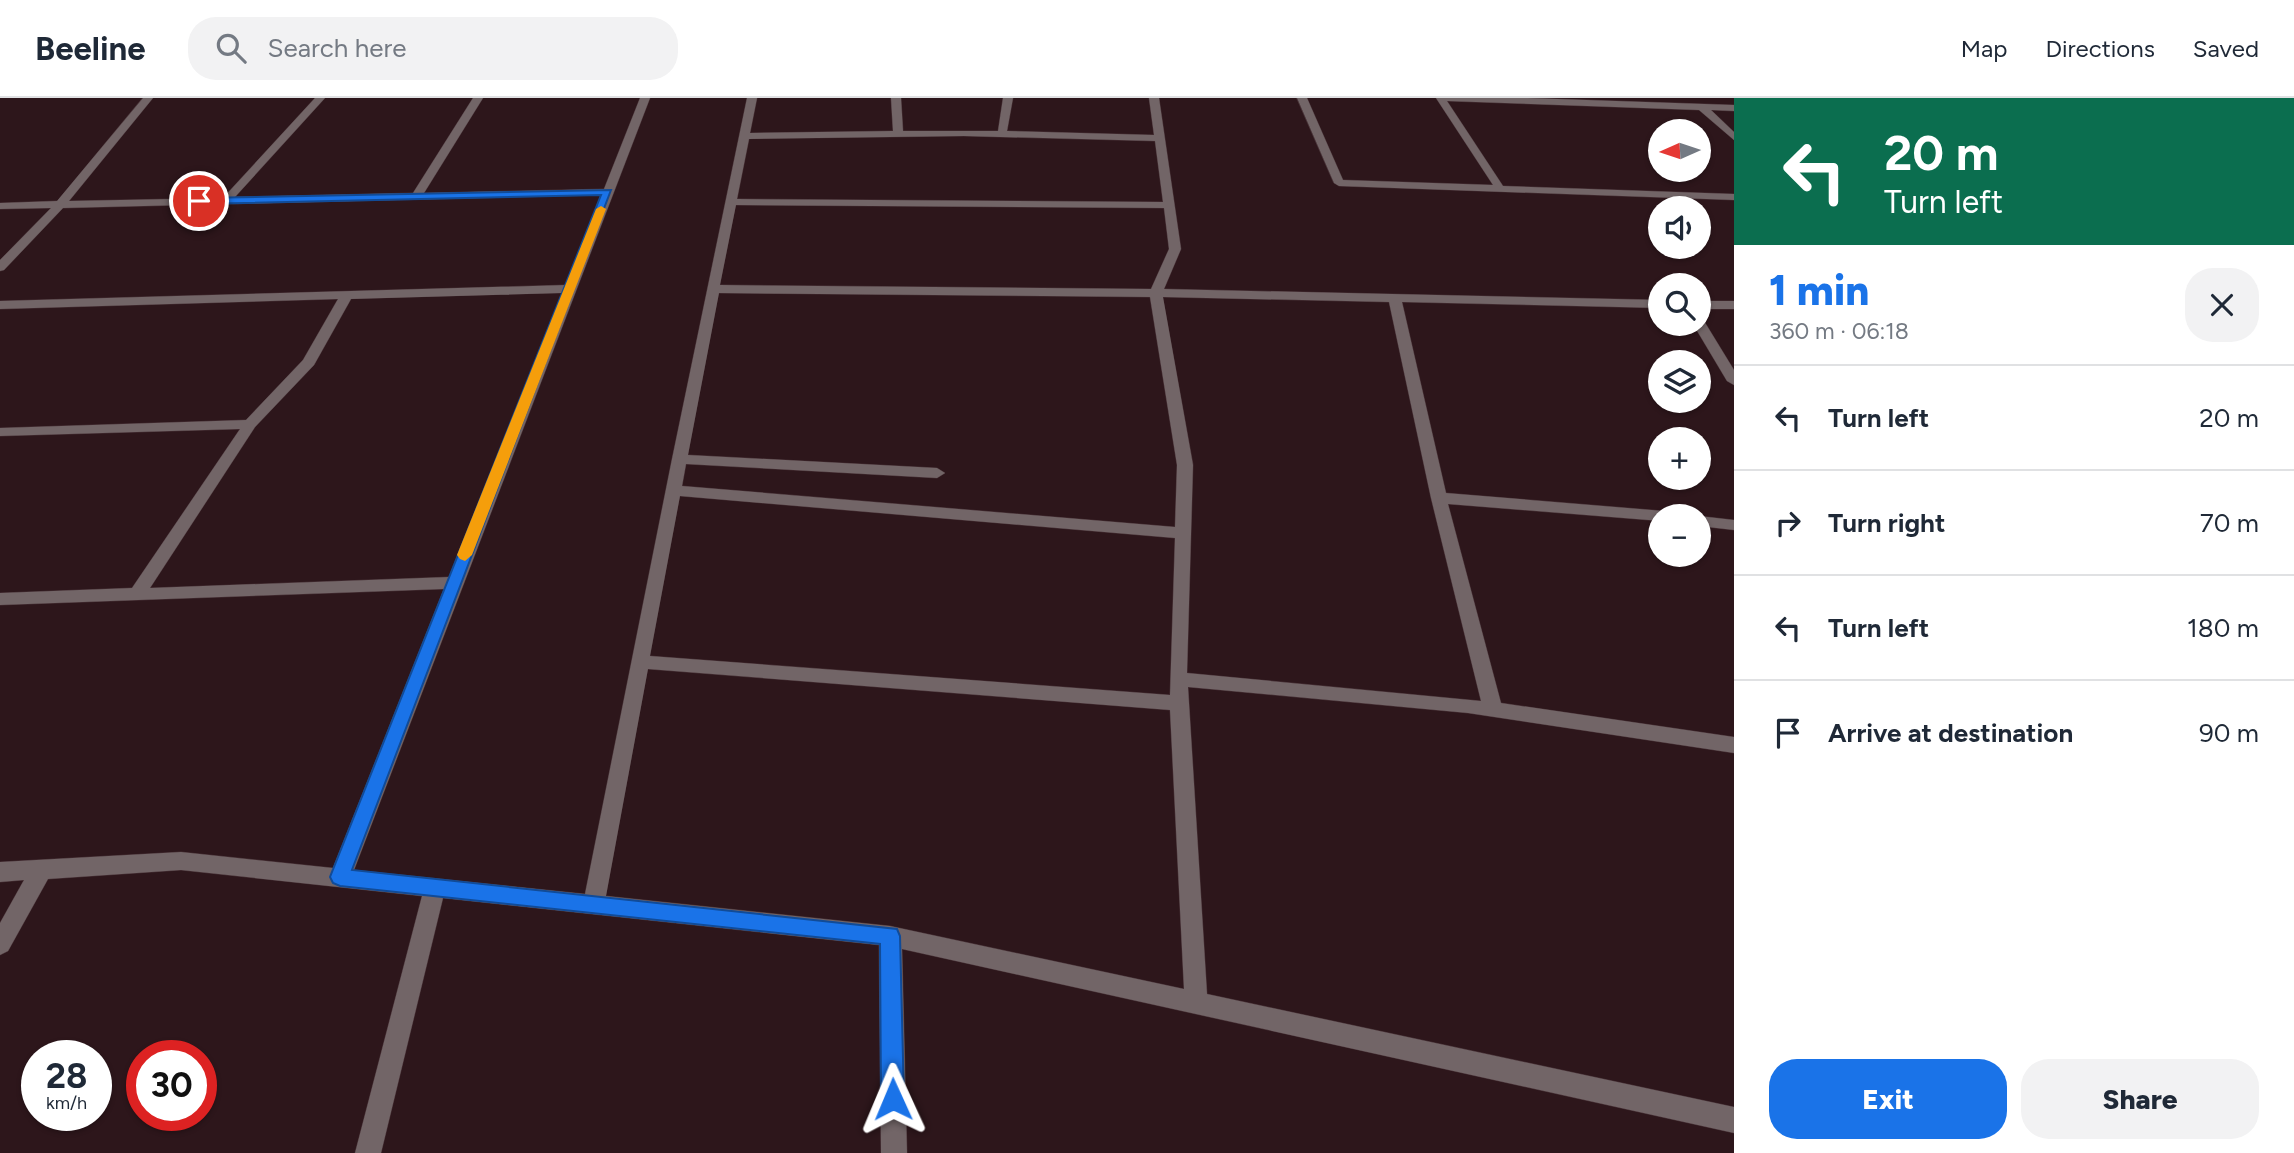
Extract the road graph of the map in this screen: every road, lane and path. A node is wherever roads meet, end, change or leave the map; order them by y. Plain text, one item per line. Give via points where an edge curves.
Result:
1 (148, 98) edge
2 (320, 98) edge
3 (478, 98) edge
4 (645, 98) edge
5 (752, 98) edge
6 (896, 98) edge
7 (1007, 98) edge
8 (1154, 98) edge
9 (1302, 98) edge
10 (1441, 98) edge
11 (1448, 98) edge
12 (1702, 107) junction
13 (1734, 108) edge
14 (898, 134) junction
15 (1002, 134) junction
16 (746, 136) junction
17 (1734, 137) edge
18 (1161, 138) junction
19 (1501, 190) junction
20 (607, 192) junction
21 (417, 196) junction
22 (1734, 197) edge
23 (227, 200) junction
24 (733, 202) junction
25 (60, 205) junction
26 (1169, 205) junction
27 (0, 206) edge
28 (0, 267) edge
29 (569, 289) junction
30 (714, 289) junction
31 (1156, 293) junction
32 (347, 294) junction
33 (1395, 299) junction
34 (1648, 304) edge
35 (1711, 304) edge
36 (0, 305) edge
37 (1734, 305) edge
38 (1706, 336) edge
39 (1734, 381) edge
40 (250, 424) junction
41 (0, 432) edge
42 (679, 459) junction
43 (937, 473) dead end
44 (673, 490) junction
45 (1439, 498) junction
46 (1648, 515) edge
47 (1711, 522) edge
48 (1734, 525) edge
49 (1183, 533) junction
50 (454, 583) junction
51 (137, 594) junction
52 (0, 599) edge
53 (641, 662) junction
54 (1178, 679) junction
55 (1180, 703) junction
56 (1493, 710) junction
57 (1734, 746) edge
58 (41, 869) junction
59 (0, 872) edge
60 (340, 877) junction
61 (435, 888) junction
62 (594, 905) junction
63 (890, 936) junction
64 (0, 944) edge
65 (1196, 1002) junction
66 (1734, 1120) edge
67 (368, 1153) edge
68 (894, 1153) edge

1 - 25 street
2 - 23 street
3 - 21 street
4 - 20 street
5 - 16 street
6 - 14 street
7 - 15 street
8 - 18 street
9 - 19 street via 1339,183
10 - 19 street
11 - 12 street
12 - 13 street
12 - 17 street
14 - 15 street
14 - 16 street
15 - 18 street
16 - 24 street
18 - 26 street
19 - 22 street
20 - 21 street
20 - 29 street
21 - 23 street
23 - 25 street
24 - 26 street
24 - 30 street
25 - 27 street
25 - 28 street
26 - 31 street via 1175,249
29 - 32 street
29 - 50 street
30 - 31 street
30 - 42 street
31 - 33 street
31 - 49 street via 1185,465
32 - 36 street
32 - 40 street via 309,362
33 - 34 street
33 - 45 street
35 - 37 street
38 - 39 street
40 - 41 street
40 - 51 street
42 - 43 street
42 - 44 street
44 - 49 street
44 - 53 street
45 - 46 street
45 - 56 street
47 - 48 street
49 - 54 street
50 - 51 street
50 - 60 street
51 - 52 street
53 - 55 street
53 - 62 street
54 - 55 street
54 - 56 street
55 - 65 street
56 - 57 street
58 - 59 street
58 - 60 street via 181,860
58 - 64 street
60 - 61 street
61 - 62 street
61 - 67 street
62 - 63 street
63 - 65 street
63 - 68 street
65 - 66 street

